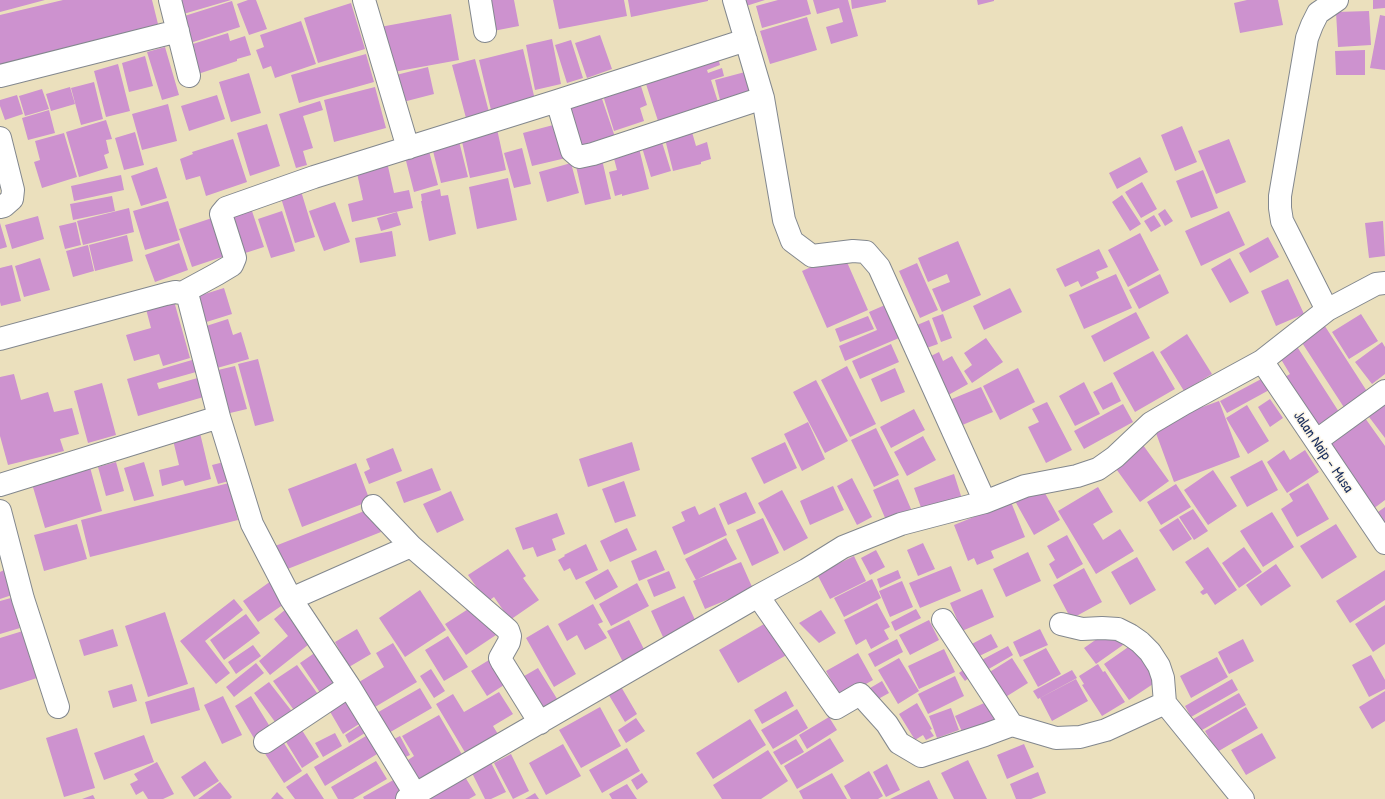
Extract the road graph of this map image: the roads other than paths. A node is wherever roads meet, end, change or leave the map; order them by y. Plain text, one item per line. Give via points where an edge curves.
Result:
1 (170, 0) edge
2 (364, 0) edge
3 (480, 0) edge
4 (734, 0) edge
5 (1336, 0) edge
6 (178, 31) junction
7 (484, 31) dead end
8 (746, 40) junction
9 (0, 76) edge
10 (189, 76) dead end
11 (763, 98) junction
12 (557, 101) junction
13 (0, 138) edge
14 (408, 148) junction
15 (0, 207) edge
16 (1385, 284) edge
17 (182, 293) junction
18 (1327, 310) junction
19 (0, 339) edge
20 (1262, 361) junction
21 (1385, 391) edge
22 (219, 417) junction
23 (1316, 441) junction
24 (0, 485) edge
25 (984, 502) junction
26 (373, 506) dead end
27 (0, 511) edge
28 (1385, 543) edge
29 (411, 546) junction
30 (758, 596) junction
31 (290, 599) junction
32 (942, 620) dead end
33 (1061, 624) dead end
34 (349, 686) junction
35 (1165, 703) junction
36 (58, 707) dead end
37 (540, 723) junction
38 (1012, 725) junction
39 (265, 742) dead end
40 (411, 796) edge
41 (1242, 799) edge

1 - 6 street
2 - 14 street
3 - 7 street
4 - 8 street
5 - 18 street via 1318,13 1307,38 1280,196 1282,221
6 - 9 street
6 - 10 street
8 - 11 street
8 - 12 street
11 - 12 street via 579,157 572,151
11 - 25 street via 784,220 792,241 812,256 866,252 879,267
12 - 14 street
13 - 15 street via 13,190 12,199
14 - 17 street via 226,208 221,214 235,258 232,265
16 - 18 street via 1376,284
17 - 19 street via 166,294
17 - 22 street via 188,297
18 - 20 street
20 - 23 street, Jalan Naip - Musa
20 - 25 street via 1151,423 1115,457 1098,469 1077,476 1025,486
21 - 23 street
22 - 24 street
22 - 31 street via 252,524
23 - 28 street, Jalan Naip - Musa
25 - 30 street via 901,524 843,547
26 - 29 street
27 - 36 street via 23,599
29 - 31 street
29 - 37 street via 508,630 509,642 500,658
30 - 37 street
30 - 38 street via 836,708 860,694 887,724 899,743 921,756
31 - 34 street
32 - 38 street
33 - 35 street via 1082,629 1118,629 1140,642 1150,652 1163,678
34 - 39 street
34 - 40 street
35 - 38 street via 1106,730 1080,737 1056,738
35 - 41 street
37 - 40 street

